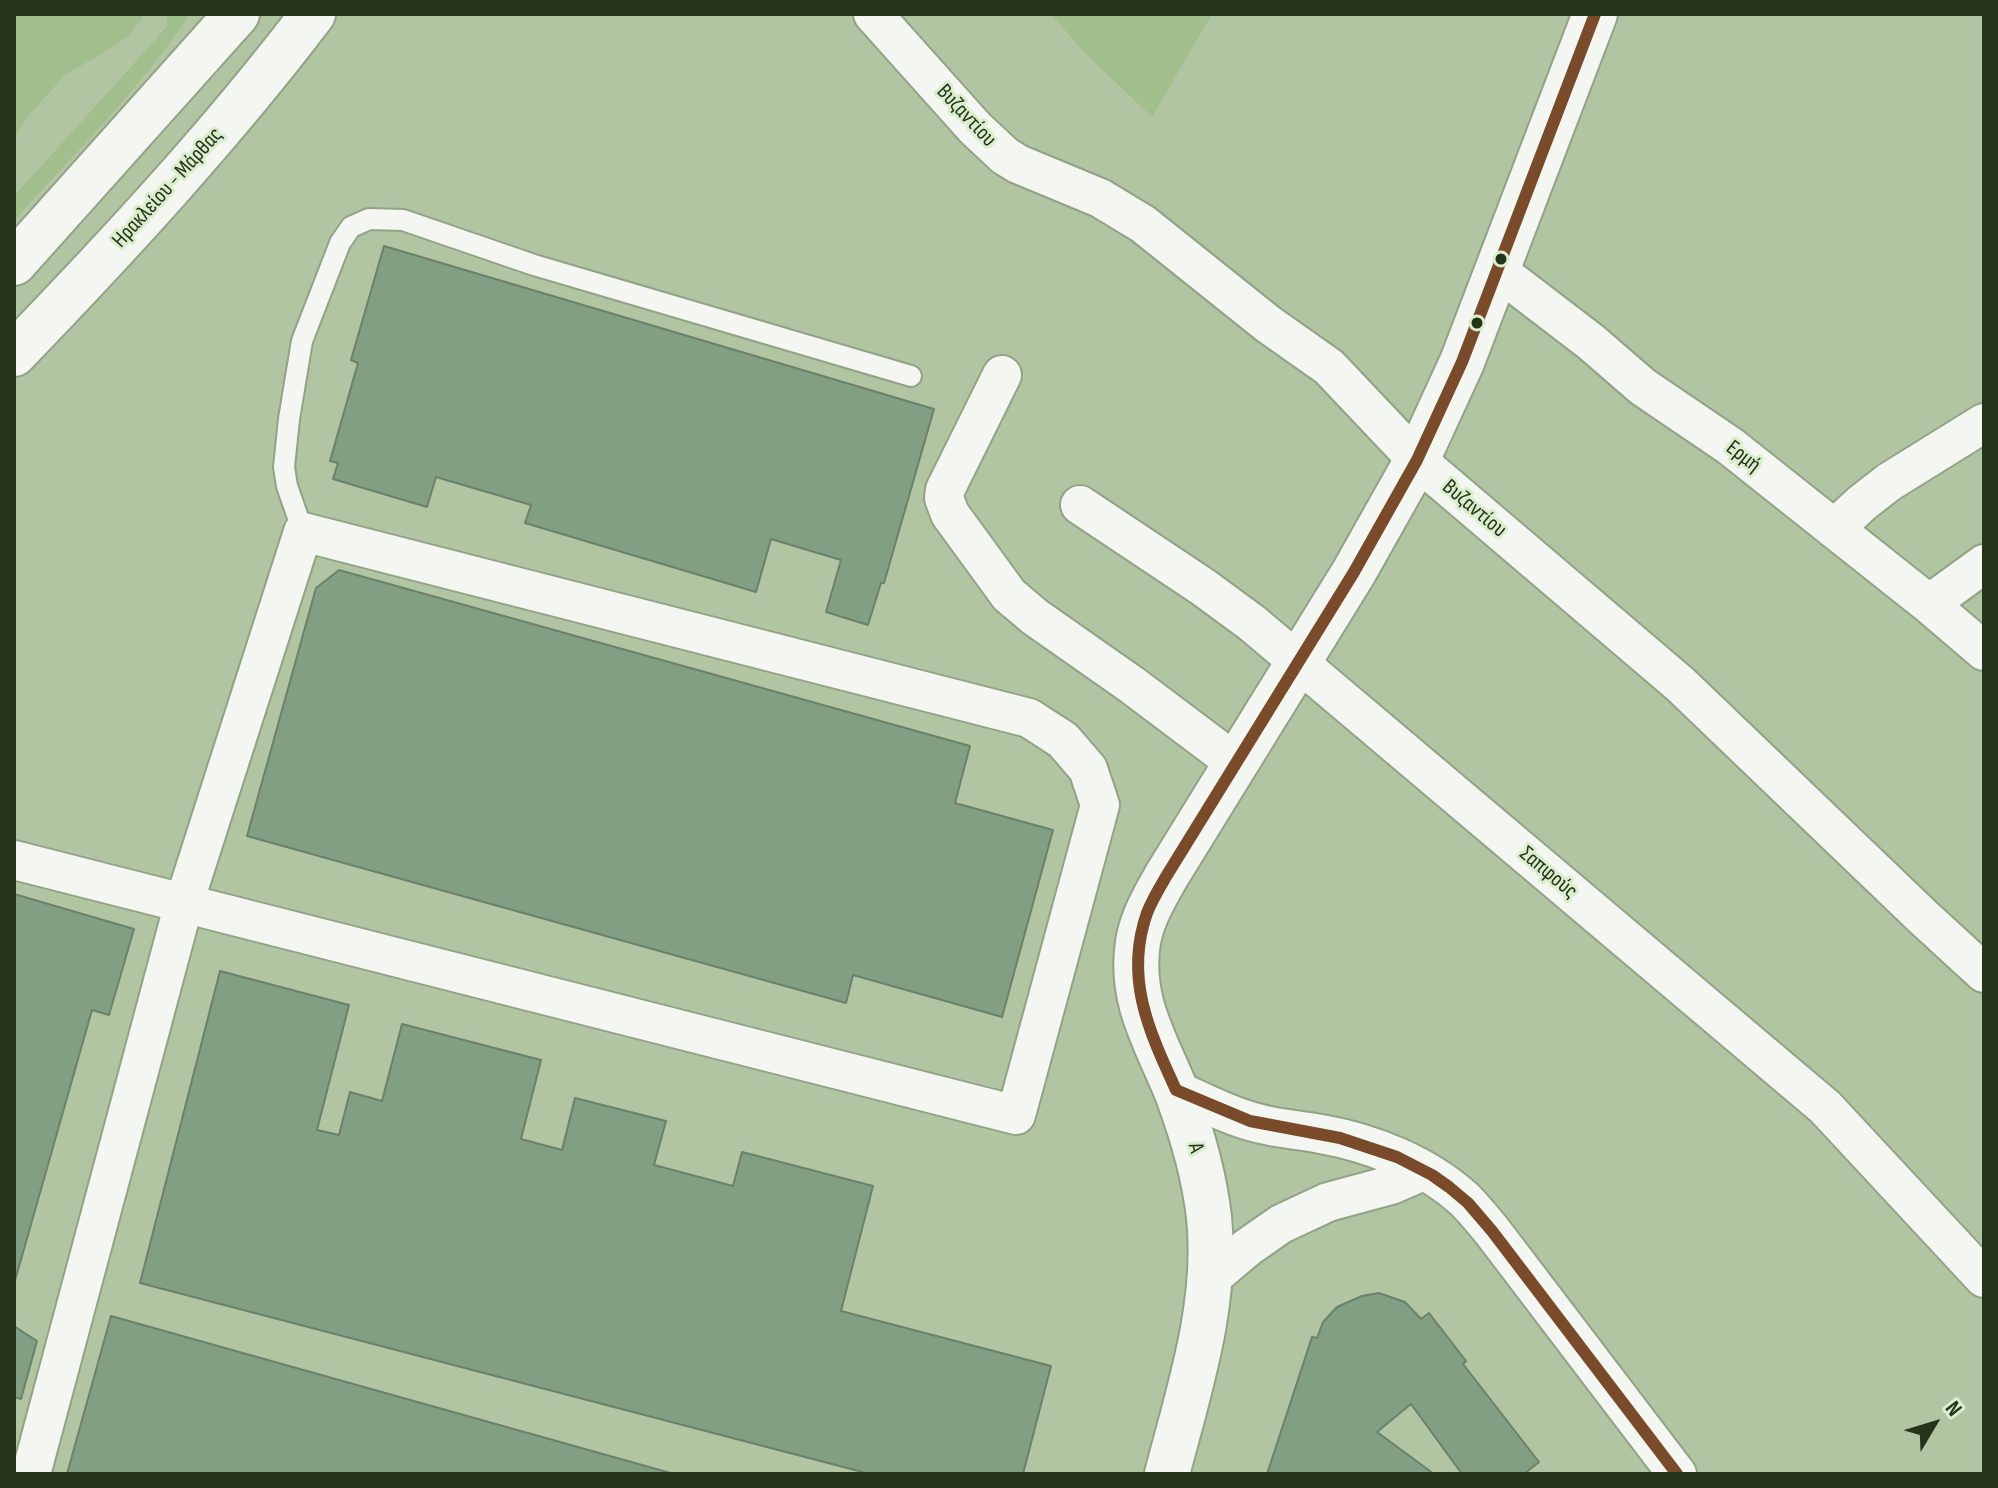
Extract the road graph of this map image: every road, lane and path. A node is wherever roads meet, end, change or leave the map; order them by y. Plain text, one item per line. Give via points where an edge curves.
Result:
1 (237, 14) edge
2 (313, 14) edge
3 (873, 14) edge
4 (1595, 14) edge
5 (14, 263) edge
6 (1497, 270) junction
7 (14, 354) edge
8 (1002, 375) dead end
9 (911, 376) dead end
10 (1984, 423) edge
11 (1417, 460) junction
12 (1080, 505) dead end
13 (1834, 529) junction
14 (303, 532) junction
15 (1984, 564) edge
16 (1929, 604) junction
17 (1984, 651) edge
18 (1299, 662) junction
19 (1237, 764) junction
20 (14, 860) edge
21 (184, 903) junction
22 (1984, 973) edge
23 (1176, 1090) junction
24 (1423, 1171) junction
25 (1984, 1278) edge
26 (1210, 1279) junction
27 (31, 1474) edge
28 (1167, 1474) edge
29 (1677, 1474) edge

1 - 5 street
2 - 7 street, Ηρακλείου - Μάρθας via 194,161
3 - 11 street, Βυζαντίου via 1005,156 1100,198 1143,224 1329,367
4 - 6 street, Α
6 - 11 street, Α
6 - 13 street, Ερμή
8 - 19 street via 945,490 950,514 1018,604
9 - 14 lane via 534,265 403,220 369,219 351,227 340,243 302,341 284,467
10 - 13 street via 1889,482
11 - 18 street, Α
11 - 22 street, Βυζαντίου via 1680,684
12 - 18 street, Σαπφούς via 1203,587
13 - 16 street, Ερμή
14 - 21 street
14 - 21 street via 1029,718 1063,740 1088,769 1100,805 1016,1115
15 - 16 street
16 - 17 street, Ερμή
18 - 19 street, Α
18 - 25 street, Σαπφούς via 1825,1107
19 - 23 street, Α via 1148,911 1138,942 1142,1010
20 - 21 street
21 - 27 street
23 - 24 street via 1260,1124 1351,1140
23 - 26 street, Α via 1205,1192
24 - 26 street via 1328,1202 1281,1224
24 - 29 street via 1478,1215
26 - 28 street, Α via 1199,1348

